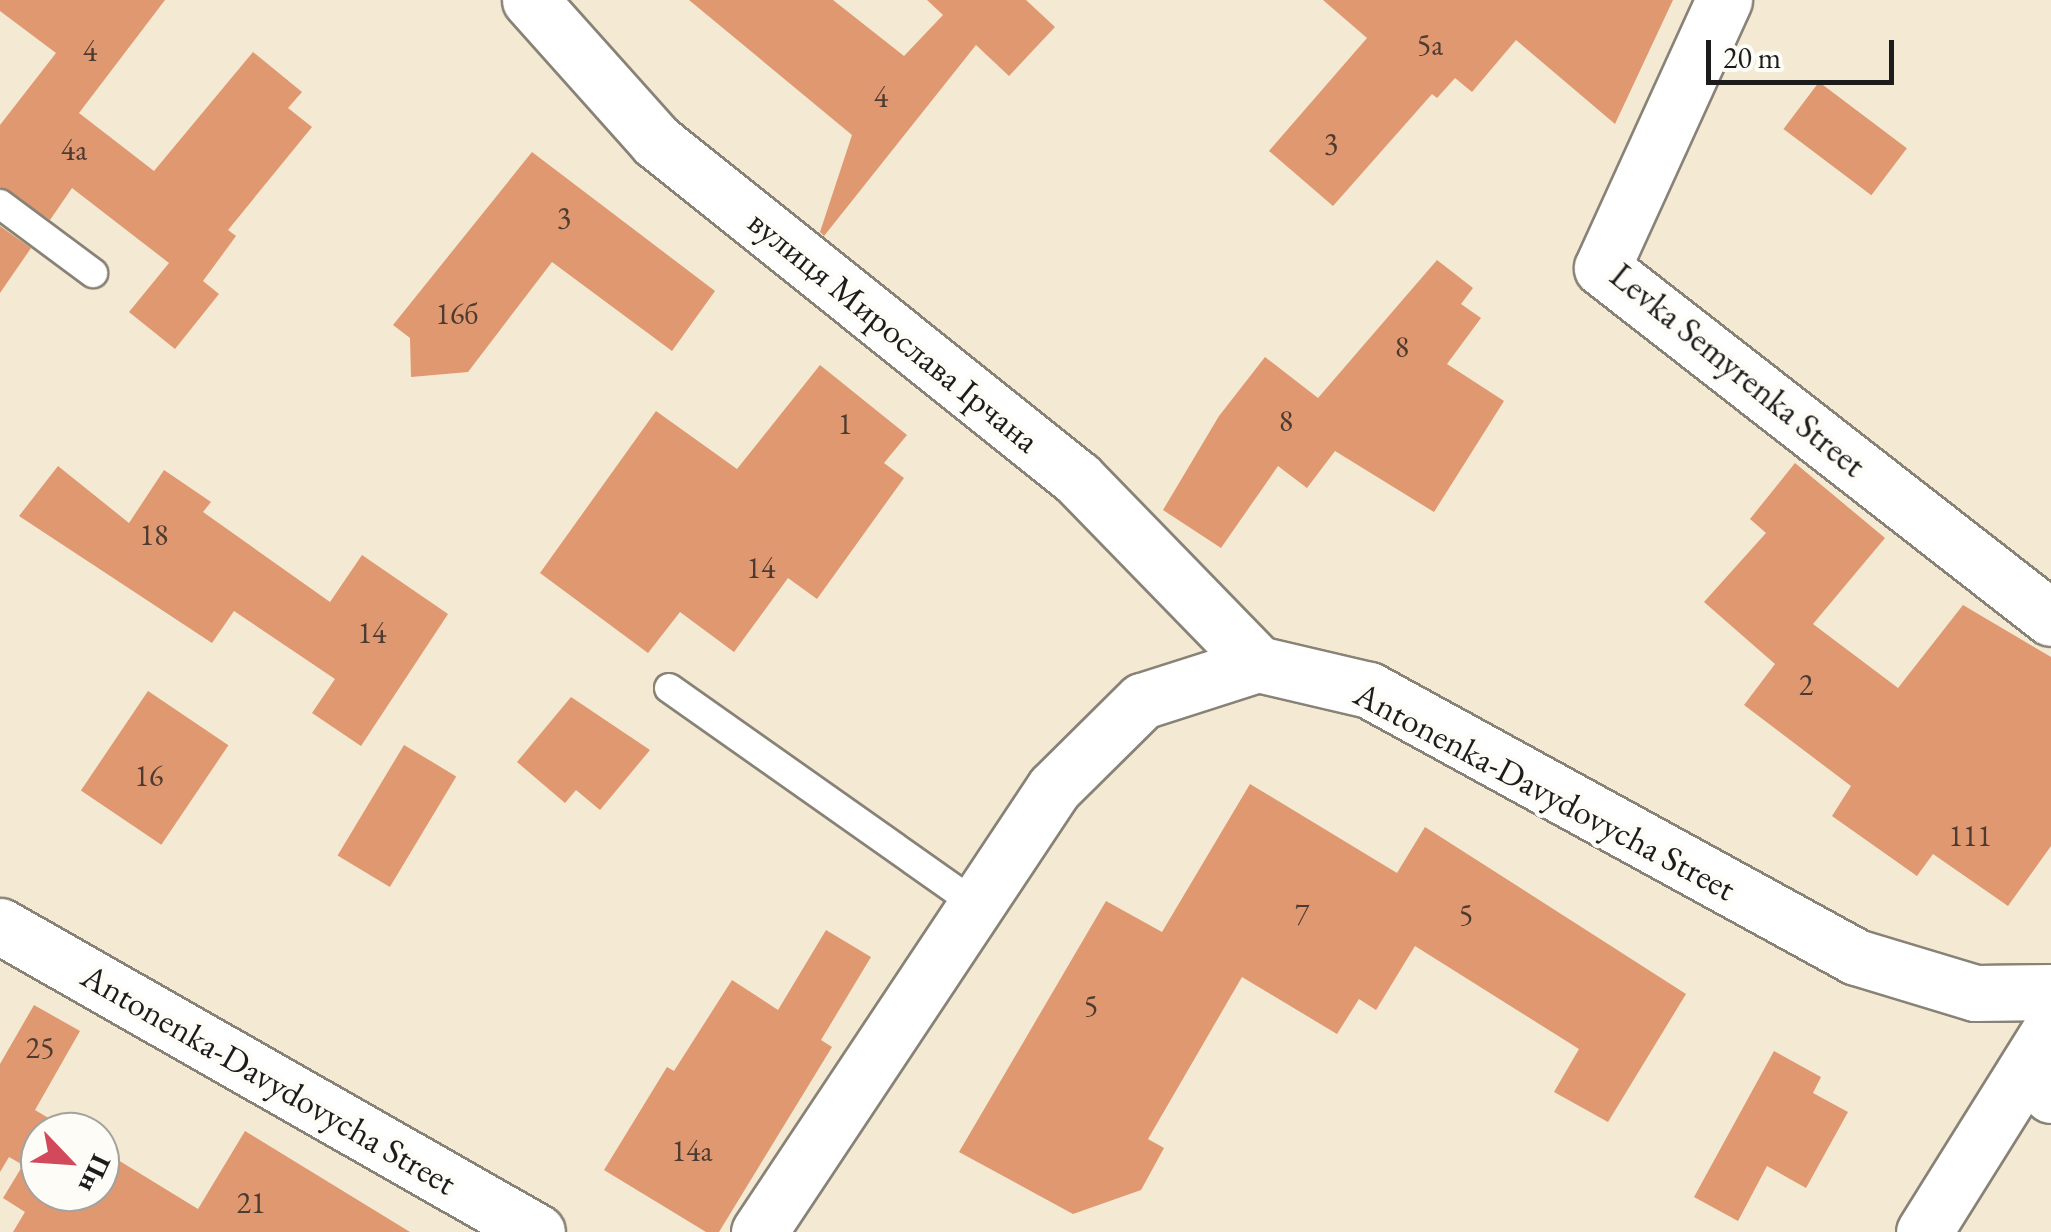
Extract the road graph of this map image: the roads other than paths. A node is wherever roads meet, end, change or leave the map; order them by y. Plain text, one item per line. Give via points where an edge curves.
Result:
1 (530, 0) edge
2 (1724, 0) edge
3 (0, 204) edge
4 (93, 273) dead end
5 (2051, 618) edge
6 (1258, 664) junction
7 (669, 688) dead end
8 (978, 906) junction
9 (0, 926) edge
10 (2051, 992) edge
11 (2051, 1029) edge
12 (2051, 1058) edge
13 (2051, 1095) edge
14 (537, 1232) edge
15 (759, 1232) edge
16 (1924, 1232) edge

1 - 6 street, вулиця Мирослава Ірчана via 656,141 1078,478
2 - 5 street, Levka Semyrenka Street via 1602,268
3 - 4 lane
6 - 8 street via 1142,701 1054,788
6 - 10 street, Antonenka-Davydovycha Street via 1369,690 1856,957 1975,993
7 - 8 lane
8 - 15 street
9 - 14 street, Antonenka-Davydovycha Street
11 - 16 street
12 - 13 street

